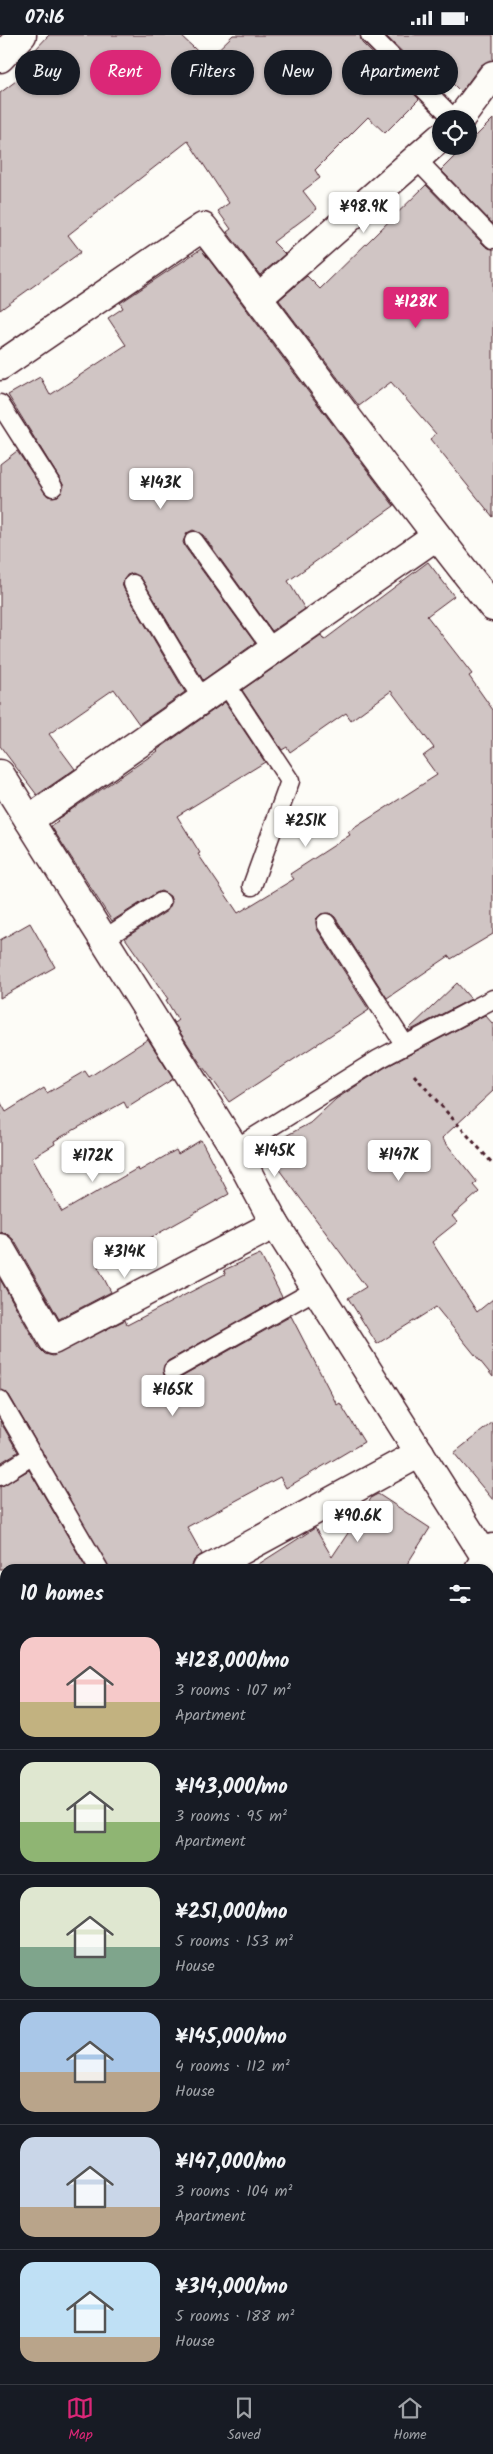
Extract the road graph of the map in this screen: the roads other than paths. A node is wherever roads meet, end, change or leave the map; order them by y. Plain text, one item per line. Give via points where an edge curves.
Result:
1 (22, 35) edge
2 (370, 35) edge
3 (0, 58) edge
4 (493, 75) edge
5 (445, 110) edge
6 (467, 110) edge
7 (432, 146) edge
8 (418, 159) junction
9 (493, 239) edge
10 (258, 298) junction
11 (0, 366) edge
12 (0, 403) edge
13 (53, 487) dead end
14 (436, 536) junction
15 (194, 541) dead end
16 (133, 585) dead end
17 (493, 607) edge
18 (273, 650) junction
19 (225, 683) junction
20 (202, 699) junction
21 (0, 774) edge
22 (29, 820) junction
23 (252, 887) dead end
24 (161, 901) dead end
25 (326, 923) dead end
26 (104, 939) junction
27 (493, 999) edge
28 (399, 1049) junction
29 (235, 1149) junction
30 (275, 1224) junction
31 (0, 1248) edge
32 (317, 1289) junction
33 (173, 1370) dead end
34 (0, 1400) edge
35 (420, 1453) junction
36 (33, 1455) junction
37 (0, 1476) edge
38 (488, 1561) edge
39 (96, 1564) edge
40 (216, 1564) edge

1 - 3 street
2 - 5 lane
4 - 6 street
7 - 8 street
8 - 9 lane
8 - 10 street
10 - 11 street via 202,227
10 - 14 street
12 - 13 lane
14 - 17 street
14 - 18 street
15 - 18 lane
16 - 20 lane
18 - 19 street
19 - 20 street
19 - 23 lane via 290,781
20 - 22 street
21 - 22 street
22 - 26 street
24 - 26 lane
25 - 28 lane
26 - 29 street
27 - 28 lane
28 - 29 lane
29 - 30 street
30 - 31 street via 53,1340
30 - 32 street
32 - 33 lane
32 - 35 street
34 - 36 lane
35 - 38 street
35 - 40 street
36 - 37 lane
36 - 39 lane

